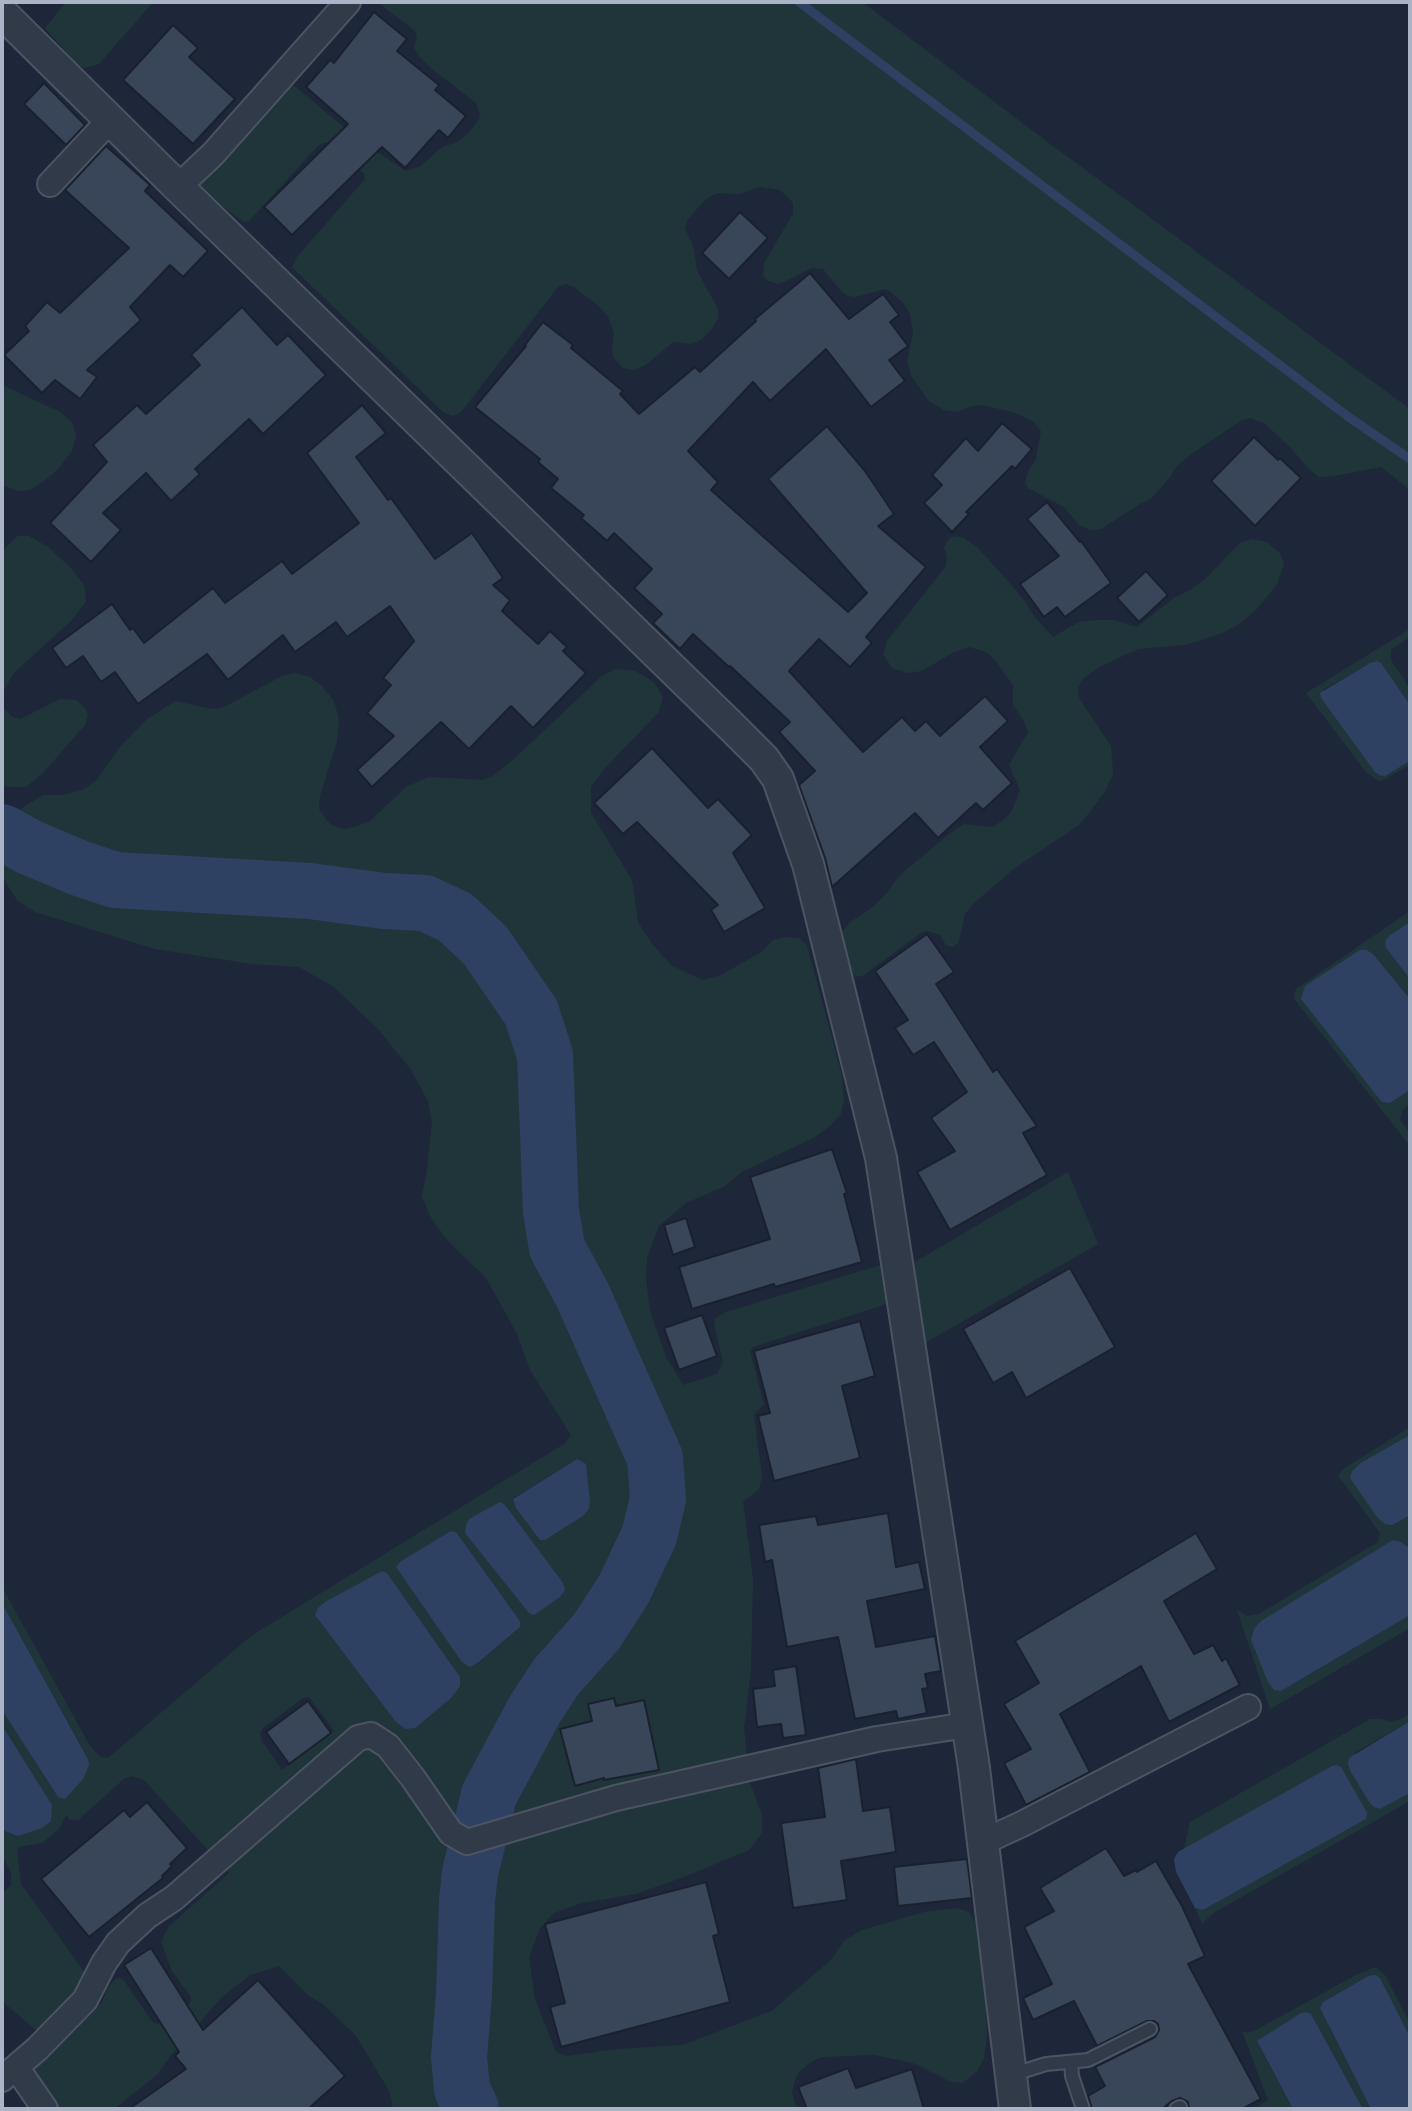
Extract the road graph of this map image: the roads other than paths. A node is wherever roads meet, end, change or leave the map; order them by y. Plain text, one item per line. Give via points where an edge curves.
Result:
1 (348, 2) edge
2 (2, 13) edge
3 (110, 120) junction
4 (50, 184) dead end
5 (178, 187) junction
6 (1248, 1707) dead end
7 (967, 1725) junction
8 (983, 1842) junction
9 (1150, 2029) dead end
10 (1071, 2062) junction
11 (9, 2073) edge
12 (1011, 2075) junction
13 (45, 2109) edge
14 (1015, 2109) edge
15 (1083, 2109) edge

1 - 5 street
2 - 3 street
3 - 4 street
3 - 5 street
5 - 7 street via 731,726 778,779 808,864 881,1158
6 - 8 street
7 - 8 street
7 - 11 street via 877,1739 631,1794 467,1842 451,1833 388,1746 371,1735 358,1738 118,1943 89,1994
8 - 12 street
9 - 10 lane via 1088,2060
10 - 12 lane
10 - 15 lane
11 - 13 street
12 - 14 street

